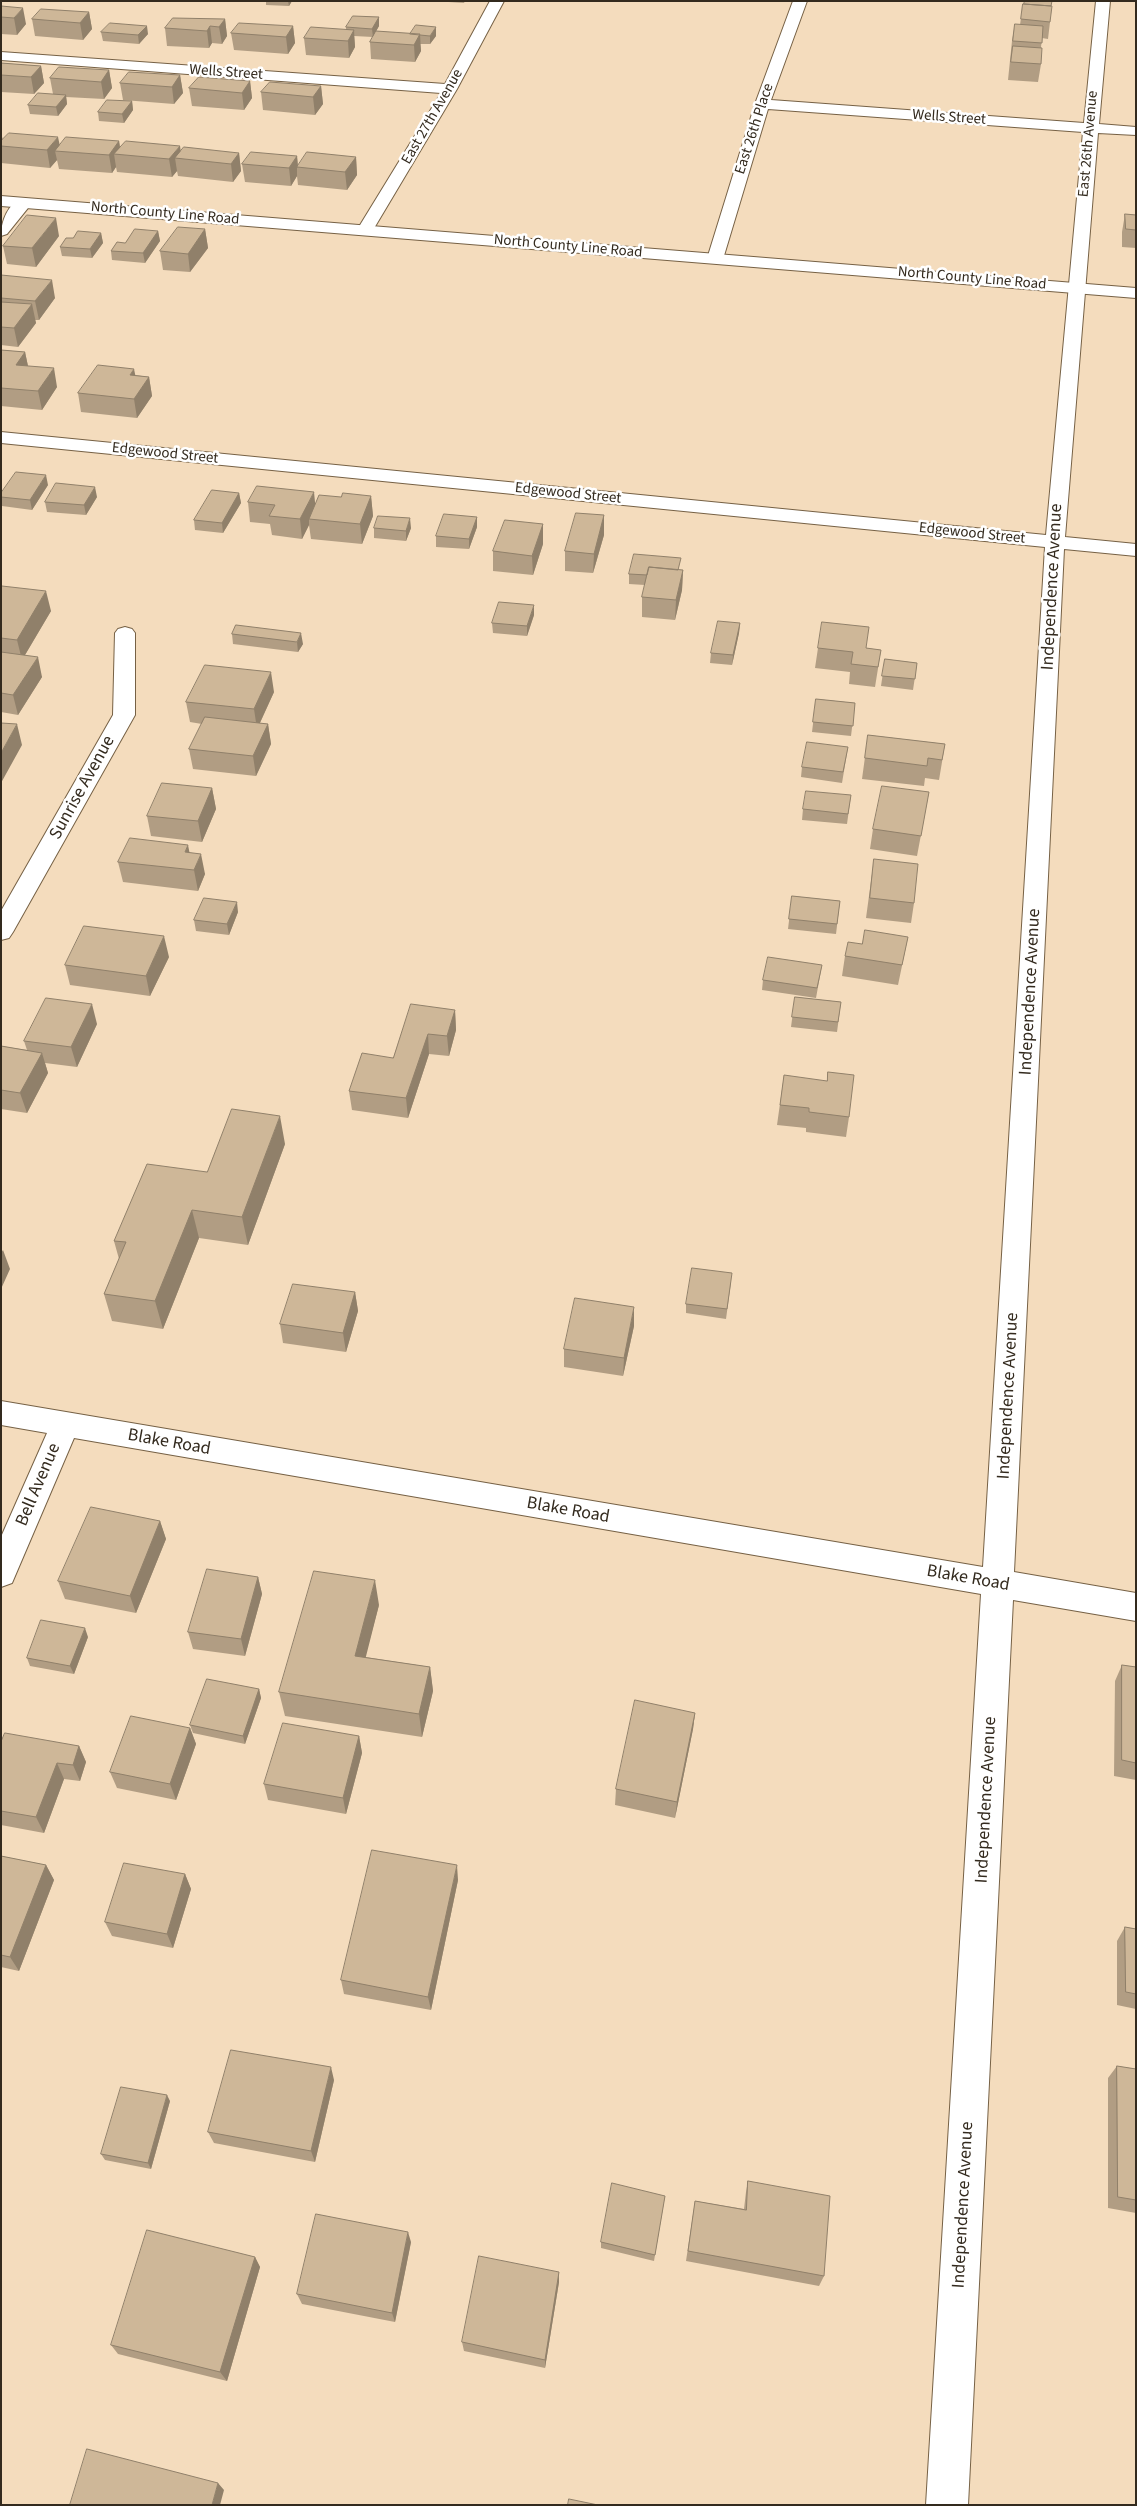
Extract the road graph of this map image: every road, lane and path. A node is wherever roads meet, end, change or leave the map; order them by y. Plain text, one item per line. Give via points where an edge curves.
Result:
1 (496, 1) edge
2 (800, 1) edge
3 (1103, 1) edge
4 (1, 56) edge
5 (450, 89) junction
6 (762, 104) junction
7 (1091, 128) junction
8 (1136, 131) edge
9 (1, 201) edge
10 (24, 203) junction
11 (365, 230) junction
12 (1, 231) edge
13 (715, 258) junction
14 (1076, 288) junction
15 (1136, 292) edge
16 (1, 437) edge
17 (1055, 542) junction
18 (1136, 550) edge
19 (125, 633) dead end
20 (1, 932) edge
21 (1, 1413) edge
22 (65, 1425) junction
23 (1, 1573) edge
24 (999, 1585) junction
25 (1136, 1607) edge
26 (947, 2505) edge

1 - 5 street, East 27th Avenue
2 - 6 street, East 26th Place
3 - 7 street, East 26th Avenue
4 - 5 street, Wells Street
5 - 11 street, East 27th Avenue
6 - 7 street, Wells Street
6 - 13 street, East 26th Place
7 - 8 street, Wells Street
7 - 14 street, East 26th Avenue
9 - 10 street, North County Line Road
10 - 11 street, North County Line Road
10 - 12 street
11 - 13 street, North County Line Road
13 - 14 street, North County Line Road
14 - 15 street, North County Line Road
14 - 17 street, Independence Avenue
16 - 17 street, Edgewood Street
17 - 18 street, Edgewood Street
17 - 24 street, Independence Avenue
19 - 20 street, Sunrise Avenue via 124,714
21 - 22 street, Blake Road
22 - 23 street, Bell Avenue
22 - 24 street, Blake Road
24 - 25 street, Blake Road
24 - 26 street, Independence Avenue

